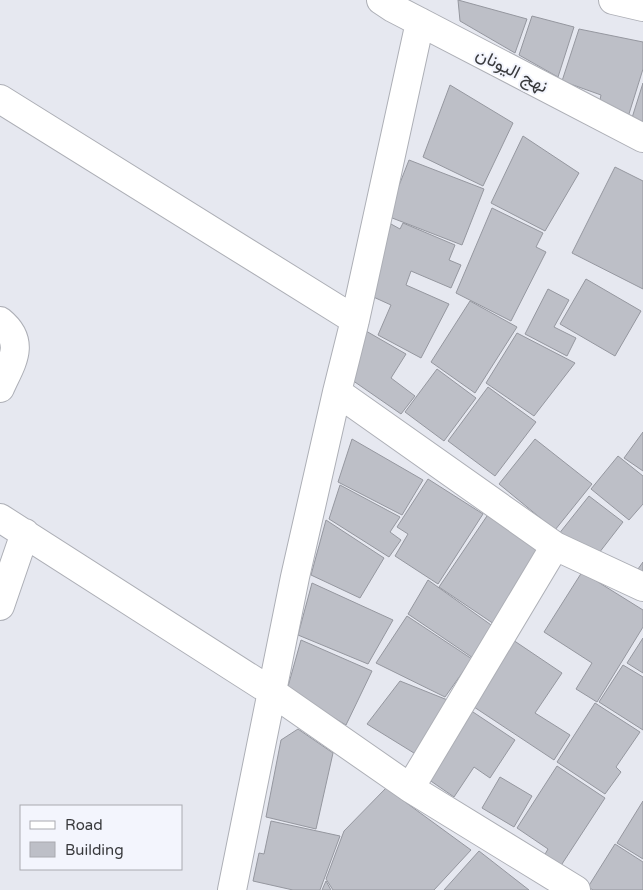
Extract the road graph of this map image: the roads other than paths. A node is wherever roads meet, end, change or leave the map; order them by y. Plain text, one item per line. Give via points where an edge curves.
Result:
1 (613, 0) edge
2 (390, 3) edge
3 (643, 6) edge
4 (420, 22) junction
5 (0, 99) edge
6 (643, 138) edge
7 (355, 320) junction
8 (0, 321) edge
9 (0, 388) edge
10 (337, 392) junction
11 (0, 518) edge
12 (25, 533) junction
13 (555, 546) junction
14 (643, 587) edge
15 (0, 606) edge
16 (272, 692) junction
17 (410, 788) junction
18 (232, 890) edge
19 (576, 890) edge

1 - 3 street
2 - 4 street, نهج اليونان
4 - 6 street, نهج اليونان
4 - 7 street
5 - 7 street
7 - 10 street
8 - 9 street via 12,335 15,345 15,355
10 - 13 street
10 - 16 street
11 - 12 street
12 - 15 street
12 - 16 street
13 - 14 street
13 - 17 street
16 - 17 street
16 - 18 street
17 - 19 street

